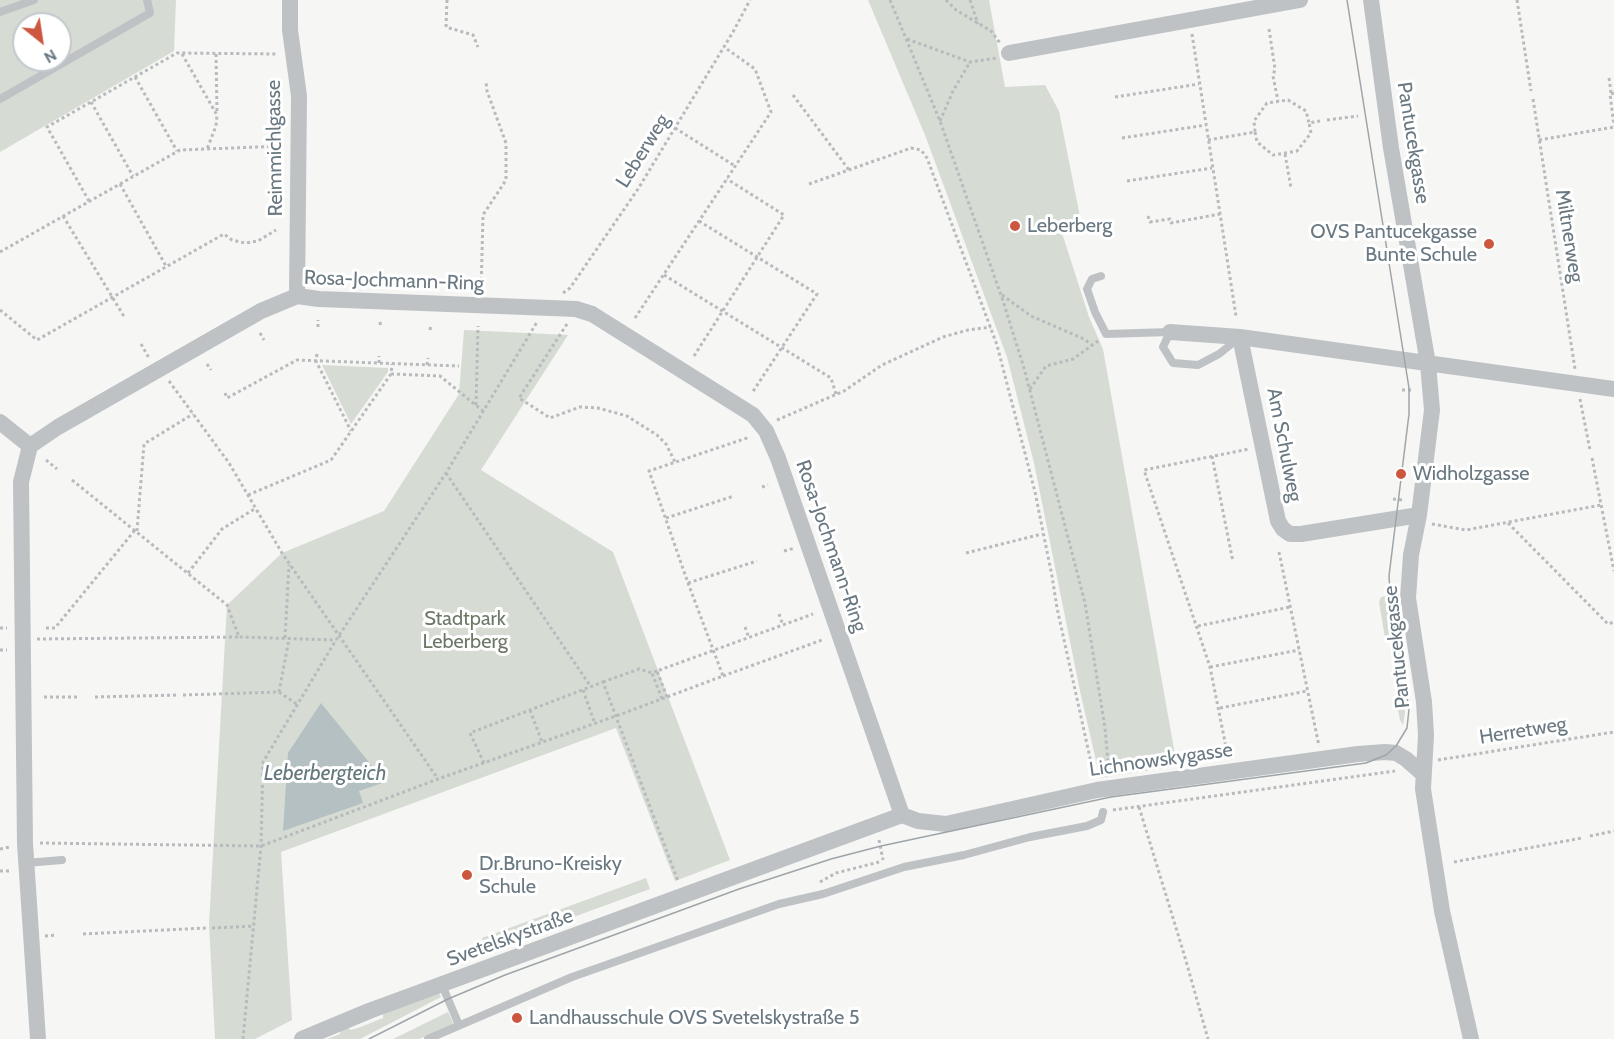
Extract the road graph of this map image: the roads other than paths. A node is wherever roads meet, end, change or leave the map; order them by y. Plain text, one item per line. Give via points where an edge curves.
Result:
1 (34, 0) edge
2 (147, 0) edge
3 (290, 0) edge
4 (1300, 0) edge
5 (1371, 0) edge
6 (0, 12) edge
7 (1005, 51) road end
8 (0, 99) edge
9 (1101, 276) dead end
10 (297, 296) junction
11 (1170, 332) junction
12 (1240, 337) junction
13 (1428, 364) junction
14 (1614, 389) edge
15 (0, 422) edge
16 (30, 446) junction
17 (1416, 513) junction
18 (1425, 768) junction
19 (1103, 812) road end
20 (902, 815) junction
21 (62, 860) dead end
22 (26, 862) junction
23 (442, 985) junction
24 (459, 1025) junction
25 (38, 1039) edge
26 (302, 1039) edge
27 (428, 1039) edge
28 (1472, 1039) edge

1 - 6 lane
2 - 8 lane via 150,13
3 - 10 street, Reimmichlgasse via 299,96
4 - 7 street
5 - 13 street, Pantucekgasse via 1391,148
9 - 11 lane via 1092,279 1087,289 1106,334
10 - 16 street, Rosa-Jochmann-Ring via 261,311
10 - 20 street, Rosa-Jochmann-Ring via 576,309 592,314 768,427
11 - 12 street
11 - 12 lane via 1163,347 1173,363 1198,365
12 - 13 street
12 - 17 street, Am Schulweg via 1278,521 1286,532 1301,534
13 - 14 street
13 - 17 street, Pantucekgasse via 1432,410
15 - 16 street
16 - 22 street via 21,482
17 - 18 street, Pantucekgasse via 1408,598 1424,702
18 - 20 street, Lichnowskygasse via 1396,753 1358,753 1104,789 946,824
18 - 28 street, Pantucekgasse via 1429,833 1442,911
19 - 24 lane via 1101,820 1087,826 904,867 824,894 779,904 572,977
20 - 23 street, Svetelskystraße
21 - 22 lane
22 - 25 street
23 - 24 lane
23 - 26 street, Svetelskystraße
24 - 27 lane

